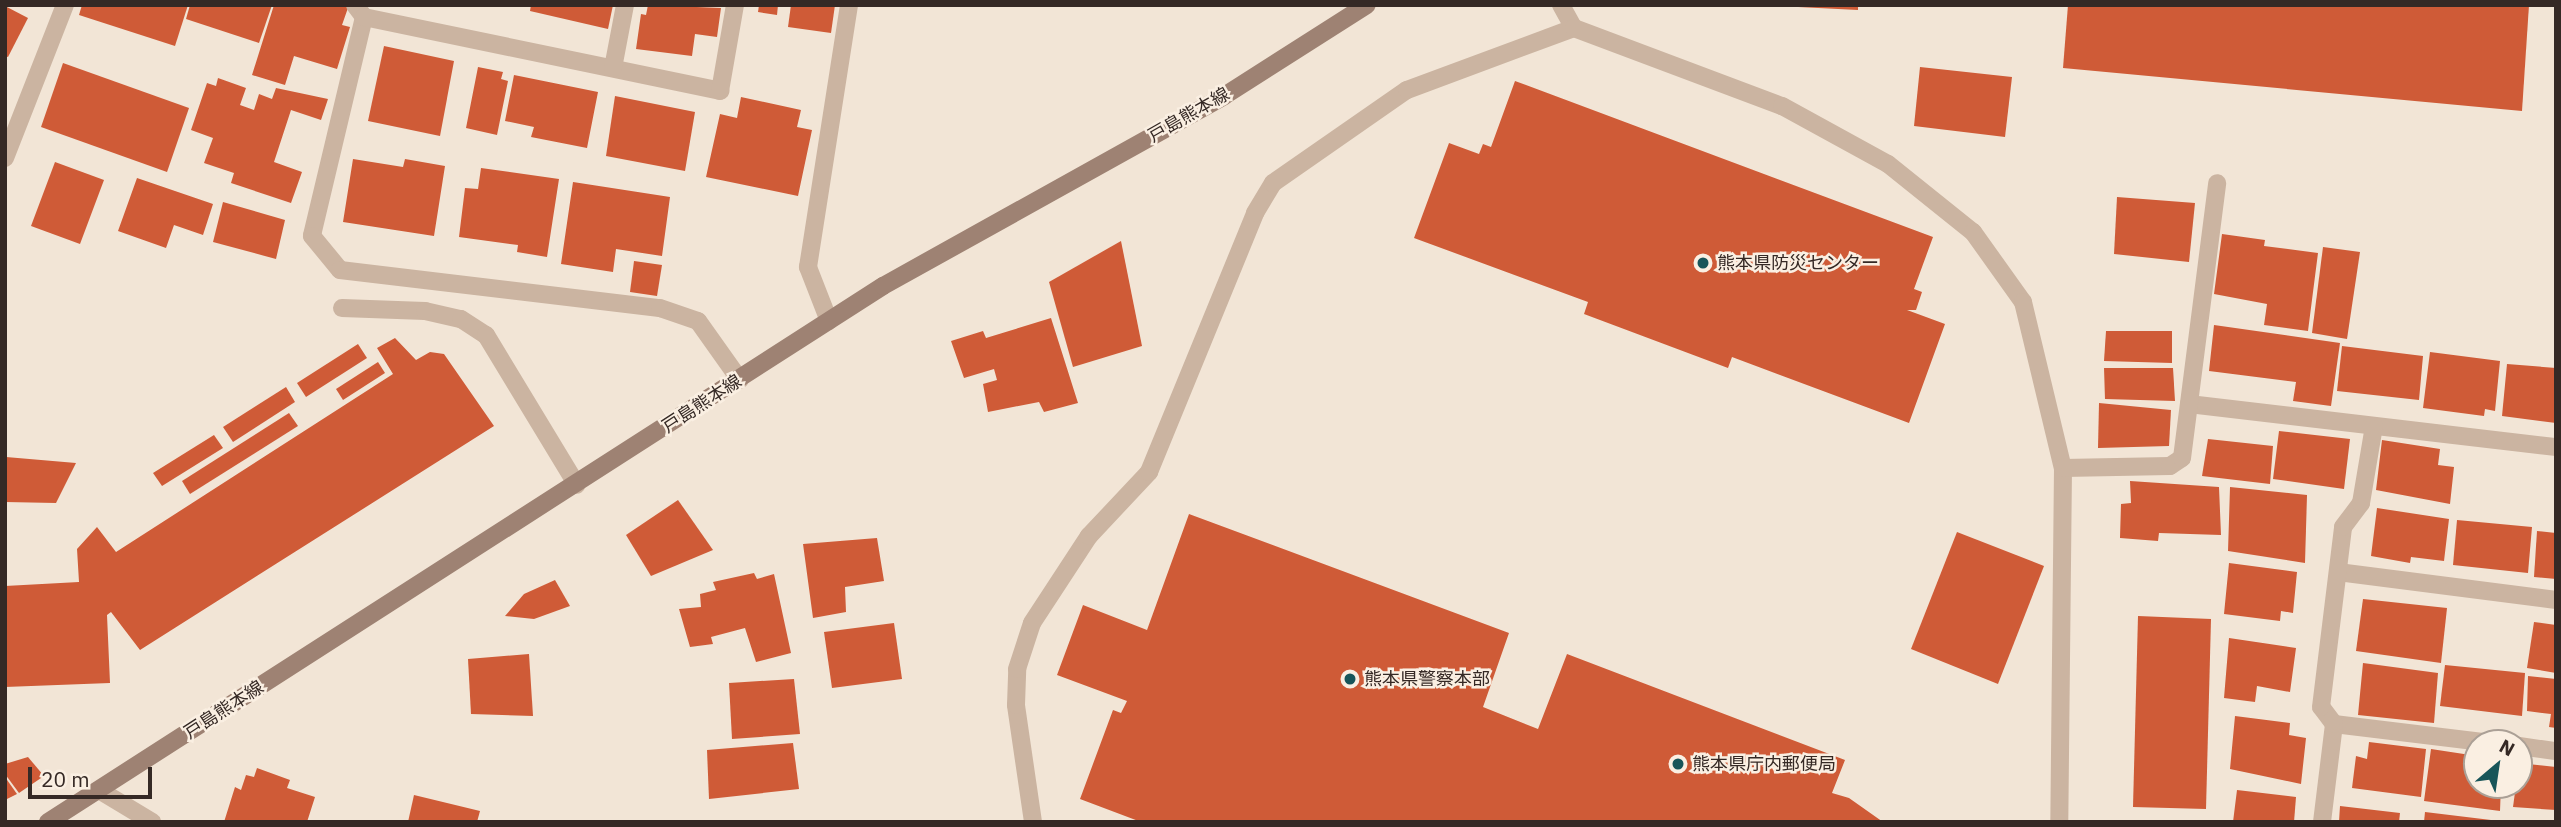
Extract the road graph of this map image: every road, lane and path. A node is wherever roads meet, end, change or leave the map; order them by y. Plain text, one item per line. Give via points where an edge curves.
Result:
1 (65, 5) edge
2 (625, 5) edge
3 (735, 5) edge
4 (849, 5) edge
5 (1367, 5) edge
6 (1561, 5) edge
7 (360, 11) edge
8 (1574, 28) junction
9 (613, 68) junction
10 (5, 158) edge
11 (2217, 183) dead end
12 (342, 308) dead end
13 (830, 321) junction
14 (740, 380) junction
15 (2189, 404) junction
16 (2374, 426) junction
17 (2556, 447) edge
18 (2063, 468) junction
19 (577, 485) junction
20 (2337, 572) junction
21 (2556, 600) edge
22 (2334, 724) junction
23 (2463, 740) edge
24 (2533, 748) edge
25 (2556, 751) edge
26 (99, 790) junction
27 (48, 822) edge
28 (152, 822) edge
29 (1033, 822) edge
30 (2059, 822) edge
31 (2322, 822) edge

1 - 10 street
2 - 9 street
3 - 9 street via 720,91
4 - 13 street via 807,267
5 - 13 main road, 戸島熊本線 via 1224,96 883,286
6 - 8 street
7 - 9 street
7 - 14 street via 312,236 340,270 660,308 698,321
8 - 18 street via 1782,106 1888,164 1973,232 2023,302
8 - 29 street via 1407,90 1273,183 1255,213 1149,472 1089,536 1032,623 1017,669 1016,705
11 - 15 street
12 - 19 street via 425,311 461,319 486,335
13 - 14 main road, 戸島熊本線
14 - 19 main road, 戸島熊本線
15 - 16 street
15 - 18 street via 2182,458 2170,466
16 - 17 street
16 - 20 street via 2361,503 2343,527
18 - 30 street
19 - 26 main road, 戸島熊本線
20 - 21 street
20 - 22 street via 2321,707
22 - 23 street
22 - 31 street
24 - 25 street
26 - 27 main road, 戸島熊本線
26 - 28 street

